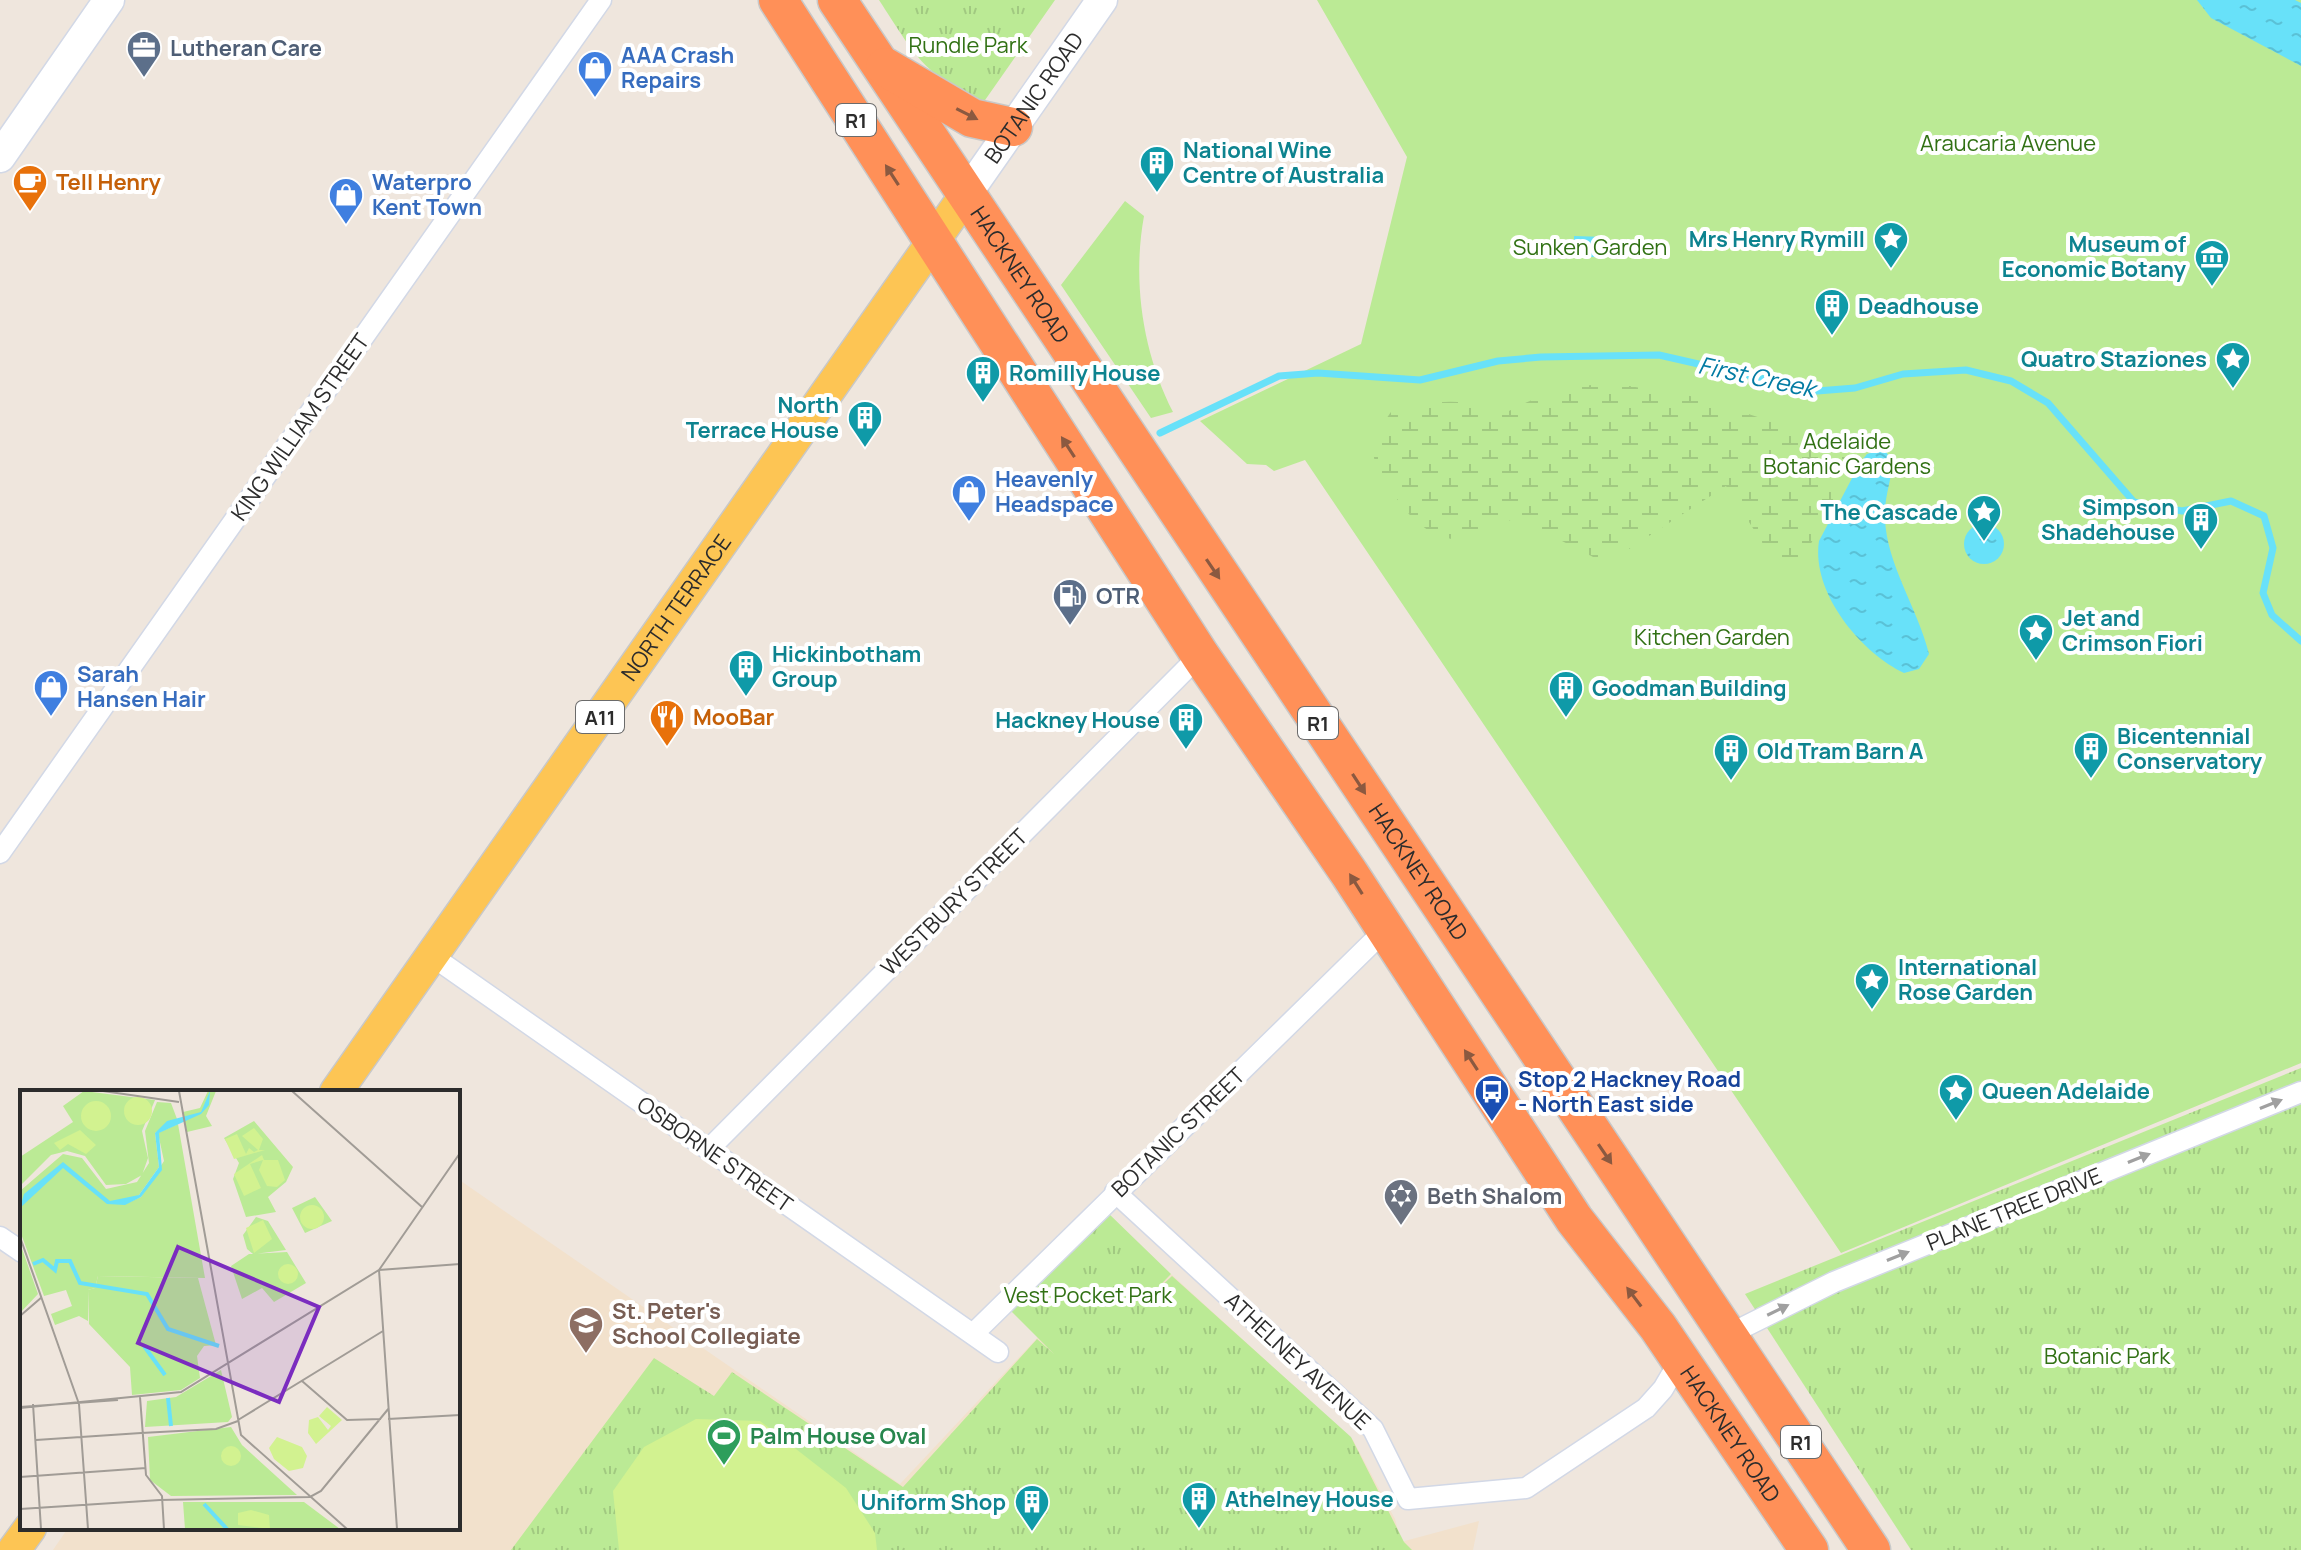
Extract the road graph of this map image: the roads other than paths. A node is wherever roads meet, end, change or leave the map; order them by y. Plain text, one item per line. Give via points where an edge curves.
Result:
1 (109, 0) edge
2 (601, 0) edge
3 (778, 0) edge
4 (837, 0) edge
5 (1102, 0) edge
6 (876, 62) junction
7 (1013, 127) junction
8 (0, 157) edge
9 (965, 196) junction
10 (934, 241) junction
11 (1188, 531) junction
12 (1168, 602) junction
13 (1200, 655) junction
14 (0, 853) edge
15 (1385, 930) junction
16 (432, 956) junction
17 (337, 1090) edge
18 (2301, 1092) edge
19 (709, 1149) junction
20 (1115, 1192) junction
21 (0, 1237) edge
22 (20, 1251) edge
23 (973, 1334) junction
24 (1730, 1334) junction
25 (998, 1352) dead end
26 (1680, 1360) junction
27 (1707, 1399) junction
28 (1646, 1408) junction
29 (29, 1530) edge
30 (14, 1550) edge
31 (1809, 1550) edge
32 (1842, 1550) edge
33 (1871, 1550) edge

1 - 8 main road
2 - 14 street, KING WILLIAM STREET
10 -> 3 highway, R1
4 - 6 highway, R1
5 - 7 main road, BOTANIC ROAD
6 -> 7 highway via 972,118
6 - 9 highway, R1
7 - 9 main road, BOTANIC ROAD
9 - 10 main road, A11
9 - 11 highway, HACKNEY ROAD / R1
12 -> 10 highway, HACKNEY ROAD / R1
10 - 16 main road, NORTH TERRACE / A11
11 - 12 highway via 1179,543
11 -> 24 highway, HACKNEY ROAD / R1
12 - 13 highway, HACKNEY ROAD / R1
15 -> 13 highway, HACKNEY ROAD / R1
13 - 19 street, WESTBURY STREET
15 - 20 street, BOTANIC STREET
26 -> 15 highway, HACKNEY ROAD / R1 via 1574,1219
16 - 17 main road, NORTH TERRACE / A11
16 - 19 street, OSBORNE STREET
24 -> 18 street, PLANE TREE DRIVE via 1834,1282
19 - 23 street, OSBORNE STREET
20 - 23 street, BOTANIC STREET
20 - 28 street, ATHELNEY AVENUE via 1373,1429 1408,1499 1526,1488
21 - 22 street
23 - 25 street, OSBORNE STREET
24 - 32 highway via 1719,1346 1718,1360
24 - 33 highway, HACKNEY ROAD / R1
26 - 27 highway, HACKNEY ROAD / R1
26 - 28 street, ATHELNEY AVENUE
27 - 28 street, ATHELNEY AVENUE via 1684,1398
27 - 31 highway, HACKNEY ROAD / R1
29 - 30 main road

